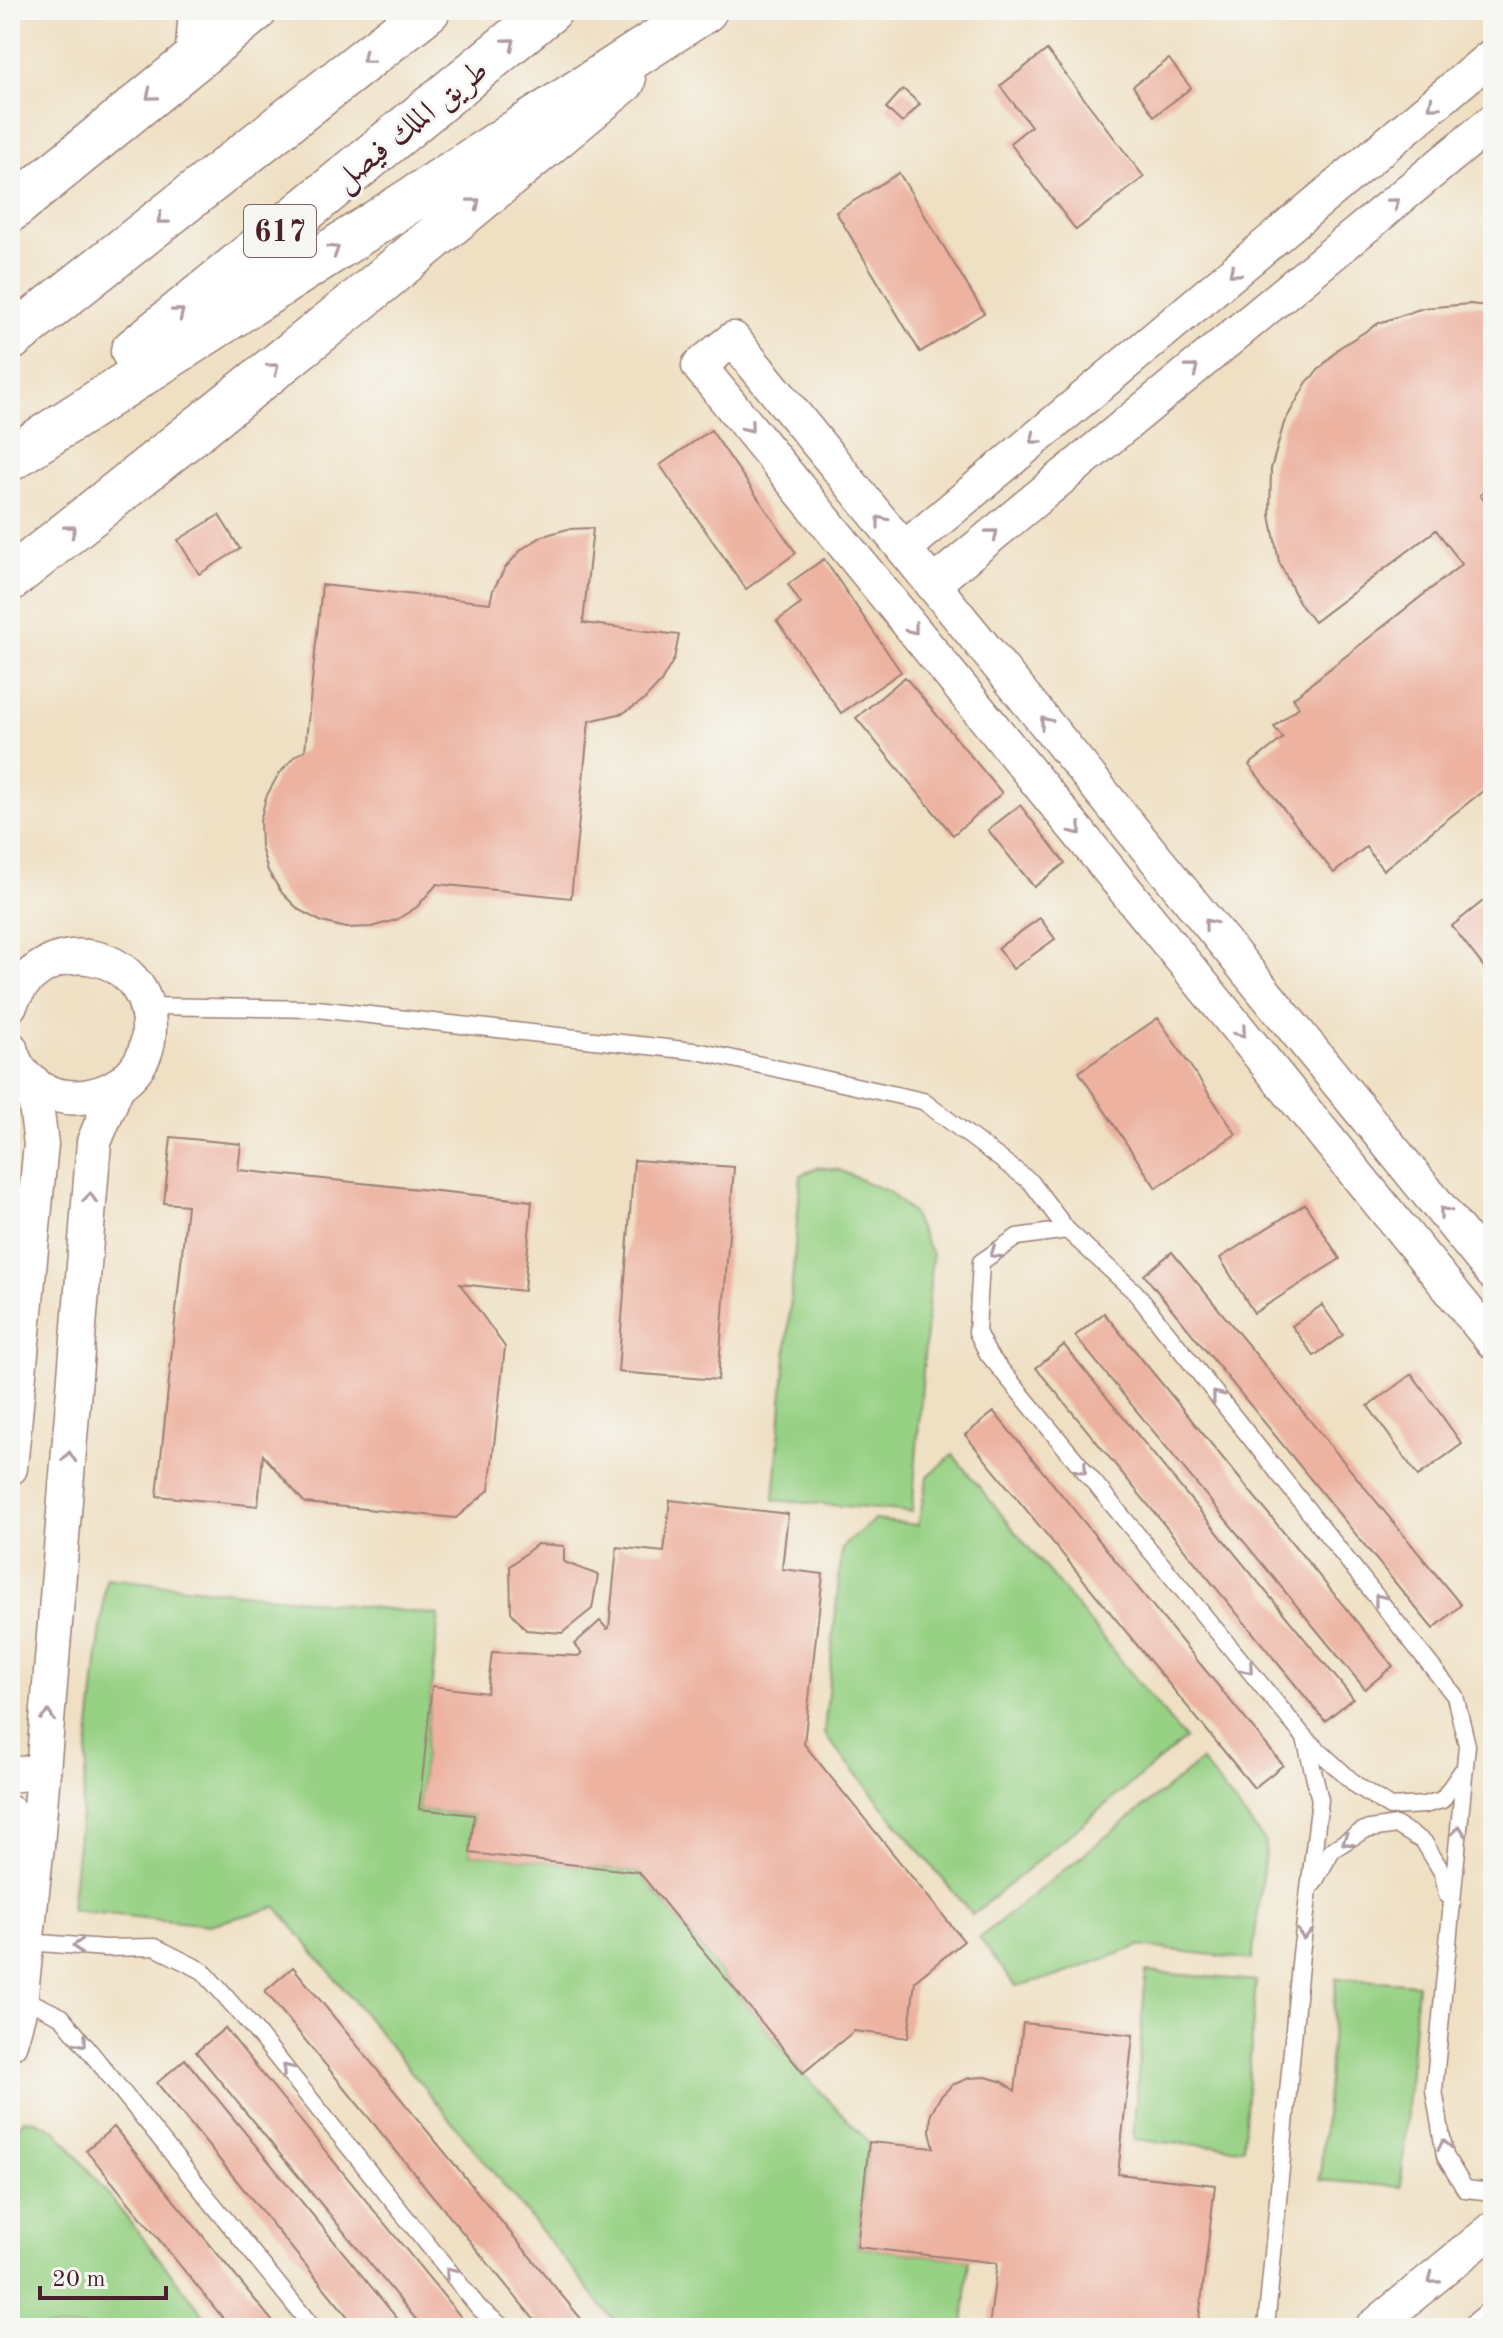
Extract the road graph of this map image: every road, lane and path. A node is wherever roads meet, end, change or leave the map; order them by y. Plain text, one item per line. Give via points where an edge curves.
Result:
1 (196, 10) edge
2 (255, 10) edge
3 (428, 10) edge
4 (550, 10) edge
5 (706, 10) edge
6 (1493, 55) edge
7 (192, 61) junction
8 (1493, 121) edge
9 (10, 210) edge
10 (10, 339) edge
11 (10, 451) edge
12 (10, 459) edge
13 (904, 549) junction
14 (10, 579) edge
15 (933, 584) junction
16 (10, 1005) edge
17 (146, 1006) junction
18 (10, 1048) edge
19 (33, 1082) junction
20 (117, 1087) junction
21 (1067, 1230) junction
22 (1493, 1273) edge
23 (1493, 1342) edge
24 (10, 1468) edge
25 (1305, 1738) junction
26 (1464, 1768) junction
27 (27, 1773) edge
28 (10, 1813) edge
29 (37, 1845) junction
30 (1309, 1892) junction
31 (1451, 1912) junction
32 (27, 1942) junction
33 (21, 1997) junction
34 (10, 2043) edge
35 (1493, 2192) edge
36 (1493, 2229) edge
37 (1493, 2318) edge
38 (313, 2328) edge
39 (504, 2328) edge
40 (1266, 2328) edge
41 (1372, 2328) edge
42 (1481, 2328) edge

1 - 7 street
2 - 7 main road
3 -> 10 main road, 617
11 -> 4 main road, طريق الملك فيصل / 617
12 -> 5 main road
14 -> 5 main road via 354,304
6 -> 13 street
7 -> 9 main road
15 -> 8 street
13 - 15 street
13 -> 23 street via 733,339 699,366
22 -> 15 street
16 - 17 street via 33,971 54,959 77,955 120,969
17 - 20 street via 145,1051
17 - 21 lane via 317,1009 702,1052 923,1101 1031,1182
18 - 19 street
19 - 20 street via 71,1099 95,1097
19 - 24 street via 41,1144
27 -> 20 street via 94,1142
21 -> 25 lane via 1017,1237 981,1262 977,1332 988,1354
26 -> 21 lane via 1467,1745 1455,1696 1135,1292
25 - 26 lane via 1356,1785 1390,1807 1442,1800
25 - 30 lane via 1320,1800
31 -> 26 lane
27 - 29 street
28 - 29 street
29 - 32 street
31 -> 30 lane via 1443,1874 1424,1842 1396,1825 1364,1830 1332,1850
30 -> 40 lane
35 -> 31 lane via 1465,2189 1445,2156 1434,2090
32 - 33 street
39 -> 32 lane via 479,2308 203,1971 155,1947
33 - 34 street
33 -> 38 lane via 62,2017
36 -> 41 street
37 - 42 street

